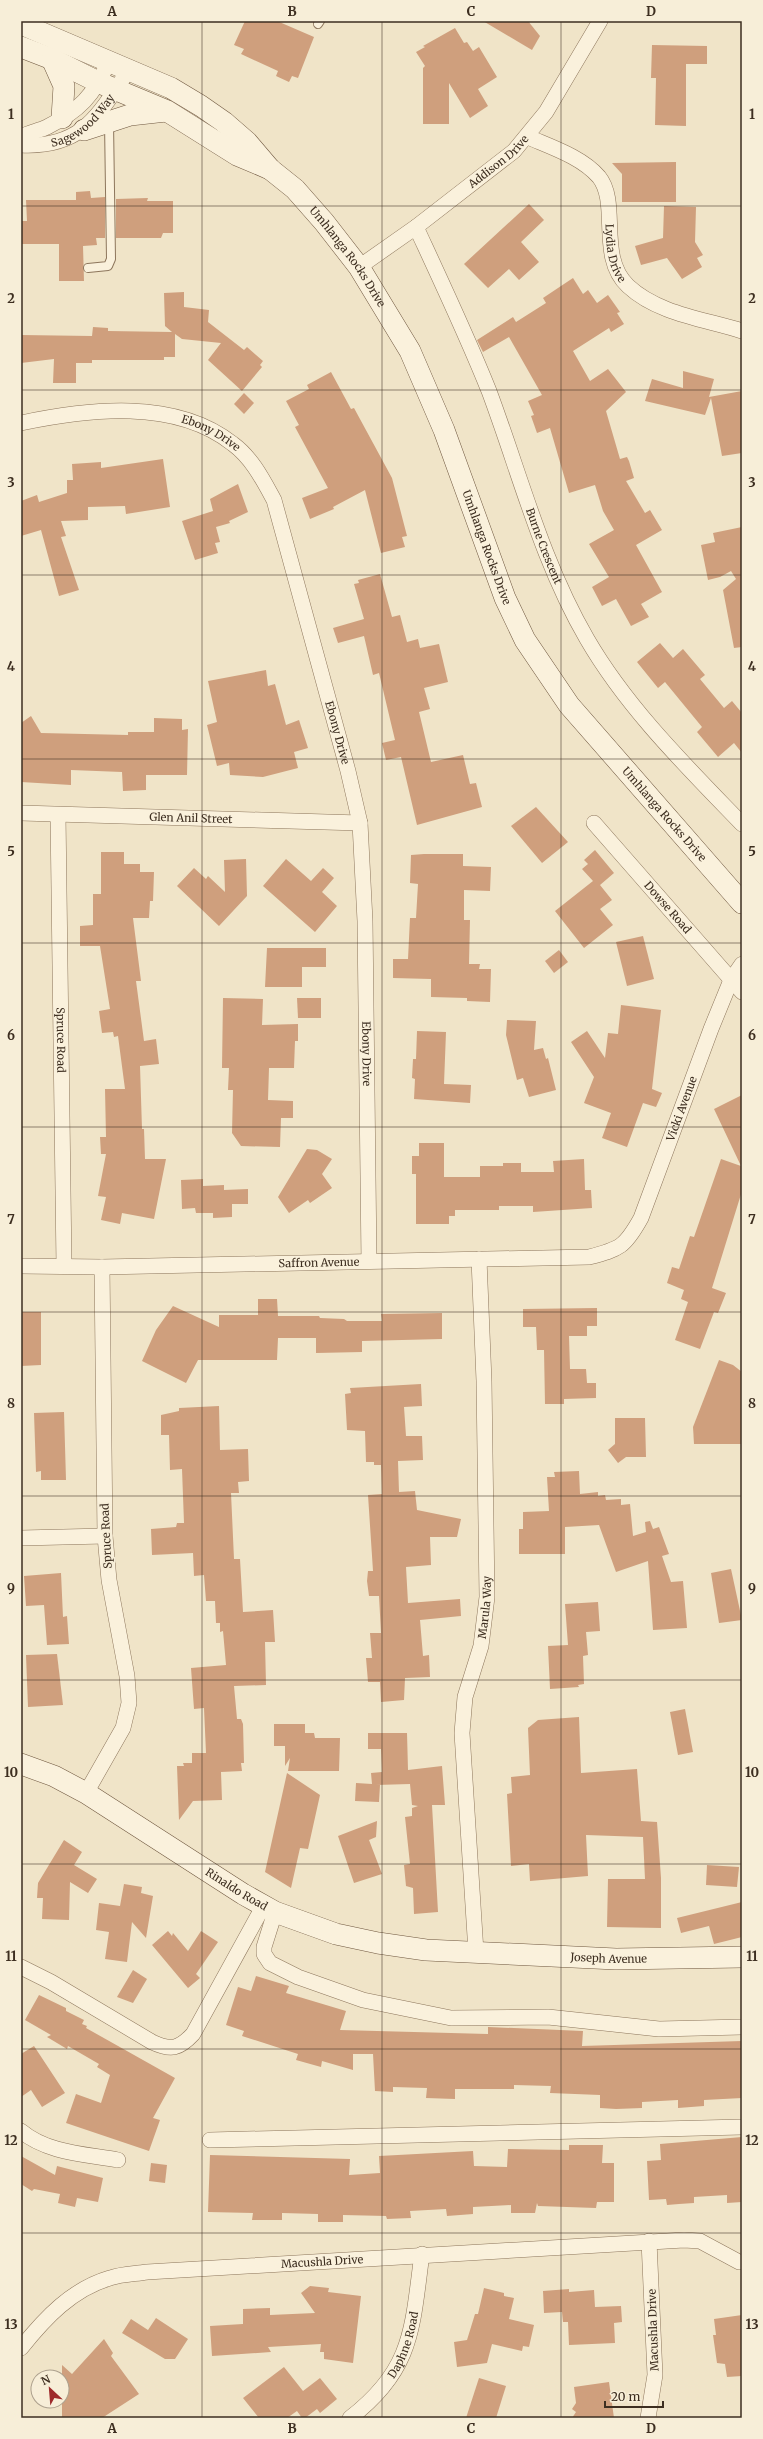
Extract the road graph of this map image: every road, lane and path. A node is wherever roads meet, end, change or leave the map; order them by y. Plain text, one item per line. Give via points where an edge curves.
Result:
1 (600, 21) edge
2 (21, 24) edge
3 (21, 47) edge
4 (52, 59) junction
5 (108, 63) junction
6 (128, 71) junction
7 (108, 86) junction
8 (167, 111) junction
9 (62, 118) junction
10 (108, 122) junction
11 (84, 130) junction
12 (21, 137) edge
13 (528, 137) junction
14 (21, 145) edge
15 (270, 169) junction
16 (416, 227) junction
17 (359, 267) junction
18 (88, 268) dead end
19 (742, 331) edge
20 (21, 423) edge
21 (21, 813) edge
22 (58, 815) junction
23 (360, 823) junction
24 (594, 823) dead end
25 (742, 824) edge
26 (742, 903) edge
27 (742, 964) edge
28 (731, 980) junction
29 (742, 992) edge
30 (617, 1250) joint
31 (479, 1259) junction
32 (369, 1261) junction
33 (64, 1265) junction
34 (21, 1266) edge
35 (102, 1267) junction
36 (105, 1536) junction
37 (21, 1538) edge
38 (21, 1764) edge
39 (86, 1793) junction
40 (270, 1909) junction
41 (476, 1952) junction
42 (742, 1957) edge
43 (21, 1967) edge
44 (742, 2027) edge
45 (742, 2127) edge
46 (21, 2131) edge
47 (210, 2140) dead end
48 (118, 2160) dead end
49 (649, 2241) junction
50 (422, 2254) junction
51 (739, 2262) dead end
52 (21, 2348) edge
53 (350, 2418) edge
54 (648, 2418) edge

1 - 13 street, Addison Drive via 571,72
2 - 5 main road, Umhlanga Rocks Drive
3 - 4 main road, Umhlanga Rocks Drive
4 - 7 main road, Umhlanga Rocks Drive
4 - 9 main road via 64,86
5 - 6 main road, Umhlanga Rocks Drive
5 - 7 street, Sagewood Way
6 - 7 street, Sagewood Way
6 - 15 main road, Umhlanga Rocks Drive via 171,88 224,122 247,142
7 - 8 main road, Umhlanga Rocks Drive
7 - 9 street, Sagewood Way
7 - 11 street, Sagewood Way via 96,118
8 - 10 main road via 130,115
8 - 15 main road, Umhlanga Rocks Drive via 236,155
9 - 12 street, Sagewood Way
10 - 11 main road
10 - 18 lane via 111,259 108,266
11 - 14 street, Sagewood Way via 49,143
13 - 16 street, Addison Drive via 509,155
13 - 19 street, Lydia Drive via 588,167 604,185 613,258 626,285 654,304
15 - 17 main road, Umhlanga Rocks Drive via 295,190
16 - 17 street, Addison Drive
16 - 25 street, Burne Crescent via 488,390 560,589 584,633 617,685 657,733
17 - 26 main road, Umhlanga Rocks Drive via 410,351 426,386 505,598 526,640 569,705
20 - 23 street, Ebony Drive via 83,414 142,411 172,414 204,426 233,444 246,456 260,474 274,500
21 - 22 street, Glen Anil Street
22 - 23 street, Glen Anil Street
22 - 33 street, Spruce Road
23 - 32 street, Ebony Drive via 365,914
24 - 28 street, Dowse Road
27 - 28 street, Vicki Avenue
28 - 29 street, Dowse Road
28 - 30 street, Vicki Avenue via 641,1218 631,1237
30 - 31 street, Saffron Avenue via 589,1257
31 - 32 street, Saffron Avenue
31 - 41 street, Marula Way via 484,1382 486,1597 482,1646 465,1697 462,1732
32 - 35 street, Saffron Avenue
33 - 34 street, Saffron Avenue
33 - 35 street, Saffron Avenue
35 - 36 street, Spruce Road
36 - 37 street
36 - 39 street, Spruce Road via 109,1580 127,1676 129,1703 123,1728
38 - 39 main road, Rinaldo Road via 54,1776
39 - 40 main road, Rinaldo Road
40 - 41 main road, Rinaldo Road via 336,1934 378,1943 426,1950
40 - 43 street via 193,2034 184,2044 174,2048 152,2042
40 - 44 street via 264,1947 264,1954 270,1963 298,1977 363,2000 431,2016 451,2018 548,2017 659,2029
41 - 42 main road, Joseph Avenue via 616,1959
45 - 47 street
46 - 48 street via 34,2141 58,2150
49 - 50 street, Macushla Drive
49 - 51 street, Macushla Drive via 700,2241
49 - 54 street, Macushla Drive via 655,2375
50 - 52 street, Macushla Drive via 147,2272 110,2278 81,2291 45,2318
50 - 53 street, Daphne Road via 407,2346 398,2367 386,2385

